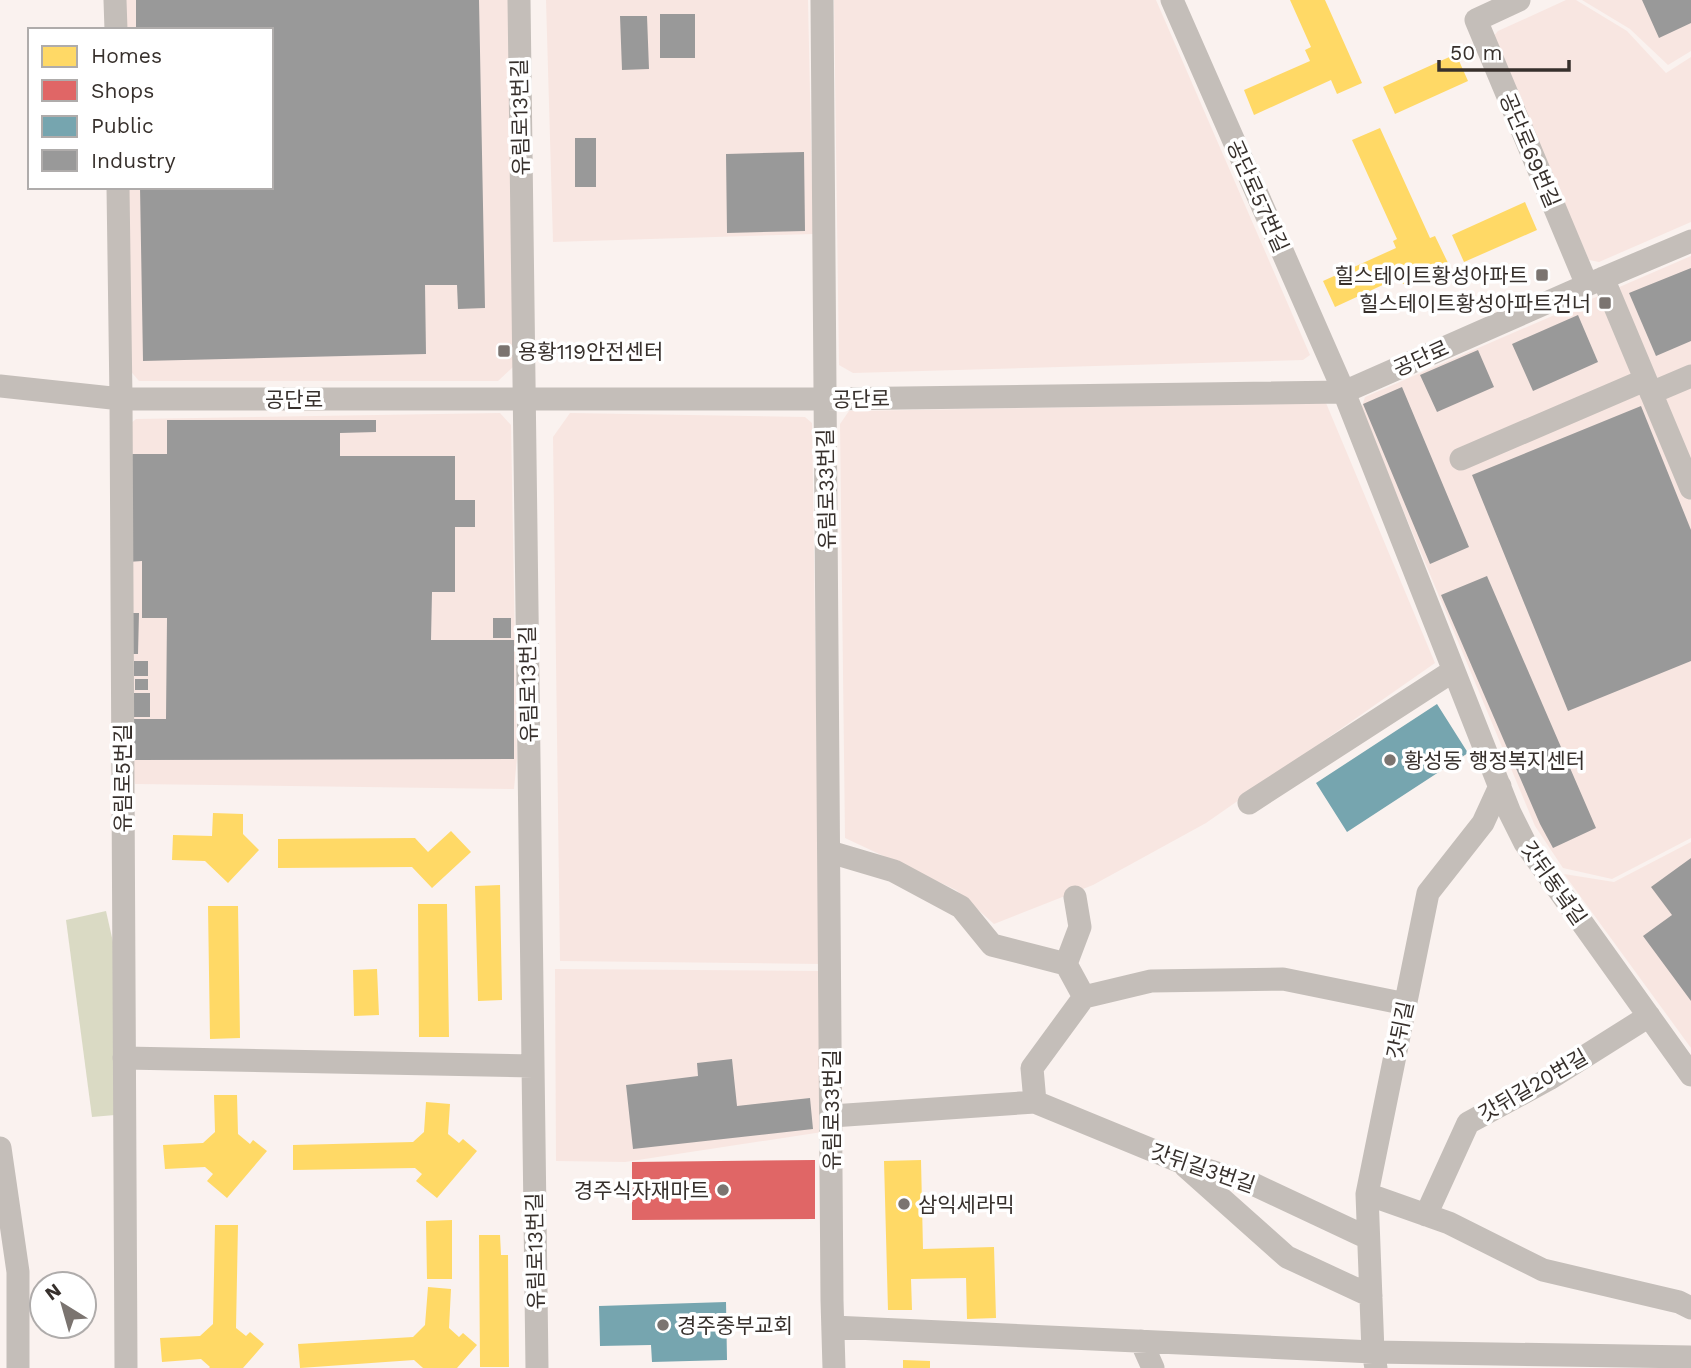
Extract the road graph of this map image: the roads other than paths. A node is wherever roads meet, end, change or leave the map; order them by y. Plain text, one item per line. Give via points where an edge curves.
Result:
1 (115, 0) edge
2 (519, 0) edge
3 (822, 0) edge
4 (1172, 0) edge
5 (1519, 0) edge
6 (116, 28) edge
7 (118, 189) edge
8 (1691, 241) edge
9 (1595, 281) junction
10 (1691, 376) edge
11 (0, 386) edge
12 (1648, 386) junction
13 (1344, 392) junction
14 (524, 398) junction
15 (121, 399) junction
16 (825, 399) junction
17 (1461, 459) dead end
18 (1691, 488) edge
19 (1453, 671) junction
20 (1500, 786) junction
21 (1249, 803) dead end
22 (830, 852) junction
23 (1075, 897) dead end
24 (1066, 964) junction
25 (1084, 997) junction
26 (1406, 1004) junction
27 (1649, 1016) junction
28 (124, 1058) junction
29 (533, 1066) junction
30 (1691, 1075) edge
31 (1035, 1102) junction
32 (832, 1116) junction
33 (0, 1147) edge
34 (1181, 1162) junction
35 (1367, 1194) junction
36 (1426, 1215) junction
37 (1368, 1238) junction
38 (1371, 1296) junction
39 (1691, 1308) edge
40 (833, 1327) junction
41 (1141, 1341) junction
42 (1691, 1357) edge
43 (1374, 1360) edge
44 (1664, 1362) edge
45 (18, 1368) edge
46 (126, 1368) edge
47 (537, 1368) edge
48 (834, 1368) edge
49 (1153, 1368) edge

1 - 6 street
2 - 14 street, 유림로13번길
3 - 16 street, 유림로33번길
4 - 13 street, 공단로57번길
5 - 9 street, 공단로69번길 via 1476,20
7 - 15 street, 유림로5번길
8 - 9 street, 공단로
9 - 12 street
9 - 13 street, 공단로
10 - 12 street
11 - 15 street, 공단로
12 - 17 street
12 - 18 street
13 - 16 street, 공단로
13 - 19 street, 갓뒤동녘길
14 - 15 street, 공단로
14 - 16 street, 공단로
14 - 29 street, 유림로13번길
15 - 28 street, 유림로5번길
16 - 22 street, 유림로33번길
19 - 20 street, 갓뒤동녘길
19 - 21 street
20 - 26 street, 갓뒤길 via 1483,823 1429,893
20 - 27 street, 갓뒤동녘길 via 1525,843
22 - 24 street via 894,871 961,907 992,945
22 - 32 street, 유림로33번길
23 - 24 street via 1080,927
24 - 25 street
25 - 26 street via 1151,981 1283,979
25 - 31 street via 1032,1068
26 - 35 street, 갓뒤길
27 - 30 street, 갓뒤동녘길
27 - 36 street, 갓뒤길20번길 via 1549,1079 1468,1122
28 - 29 street
28 - 46 street, 유림로5번길
29 - 47 street, 유림로13번길
31 - 32 street, 갓뒤길3번길
31 - 34 street, 갓뒤길3번길
32 - 40 street, 유림로33번길
33 - 45 street via 18,1272
34 - 37 street, 갓뒤길3번길 via 1253,1184
34 - 38 street via 1287,1257
35 - 36 street
35 - 37 street, 갓뒤길
36 - 39 street via 1543,1270
37 - 38 street, 갓뒤길
38 - 43 street, 갓뒤길
40 - 41 street
40 - 48 street, 유림로33번길
41 - 43 street
41 - 49 street
42 - 44 street
43 - 44 street

